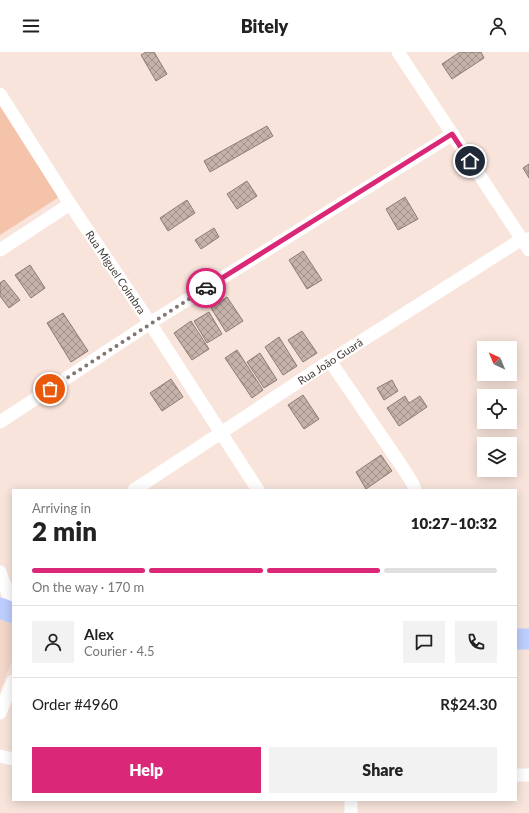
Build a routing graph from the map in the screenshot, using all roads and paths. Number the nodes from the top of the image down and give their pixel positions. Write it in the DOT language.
graph roads {
  1 [pos="398,52"];
  2 [pos="0,94"];
  3 [pos="452,134"];
  4 [pos="70,204"];
  5 [pos="527,243"];
  6 [pos="0,250"];
  7 [pos="150,323"];
  8 [pos="330,361"];
  9 [pos="0,422"];
  10 [pos="221,434"];
  11 [pos="136,489"];
  12 [pos="257,489"];
  13 [pos="415,489"];
  14 [pos="5,572"];
  15 [pos="12,604"];
  16 [pos="0,608"];
  17 [pos="12,613"];
  18 [pos="517,639"];
  19 [pos="529,639"];
  20 [pos="12,684"];
  21 [pos="0,714"];
  22 [pos="0,756"];
  23 [pos="12,759"];
  24 [pos="517,775"];
  25 [pos="529,775"];
  26 [pos="351,801"];
  27 [pos="351,813"];
  1 -- 3 [label="street"];
  2 -- 4 [label="street, Rua Miguel Coimbra"];
  3 -- 5 [label="street"];
  3 -- 7 [label="street"];
  4 -- 6 [label="street"];
  4 -- 7 [label="street, Rua Miguel Coimbra"];
  5 -- 8 [label="street, Rua João Guará"];
  7 -- 9 [label="street"];
  7 -- 10 [label="street, Rua Miguel Coimbra"];
  8 -- 10 [label="street, Rua João Guará"];
  8 -- 13 [label="street"];
  10 -- 11 [label="street, Rua João Guará"];
  10 -- 12 [label="street, Rua Miguel Coimbra"];
  14 -- 15 [label="street"];
  16 -- 17 [label="main road"];
  18 -- 19 [label="main road"];
  20 -- 21 [label="street"];
  22 -- 23 [label="street"];
  24 -- 25 [label="street"];
  26 -- 27 [label="street"];
}
